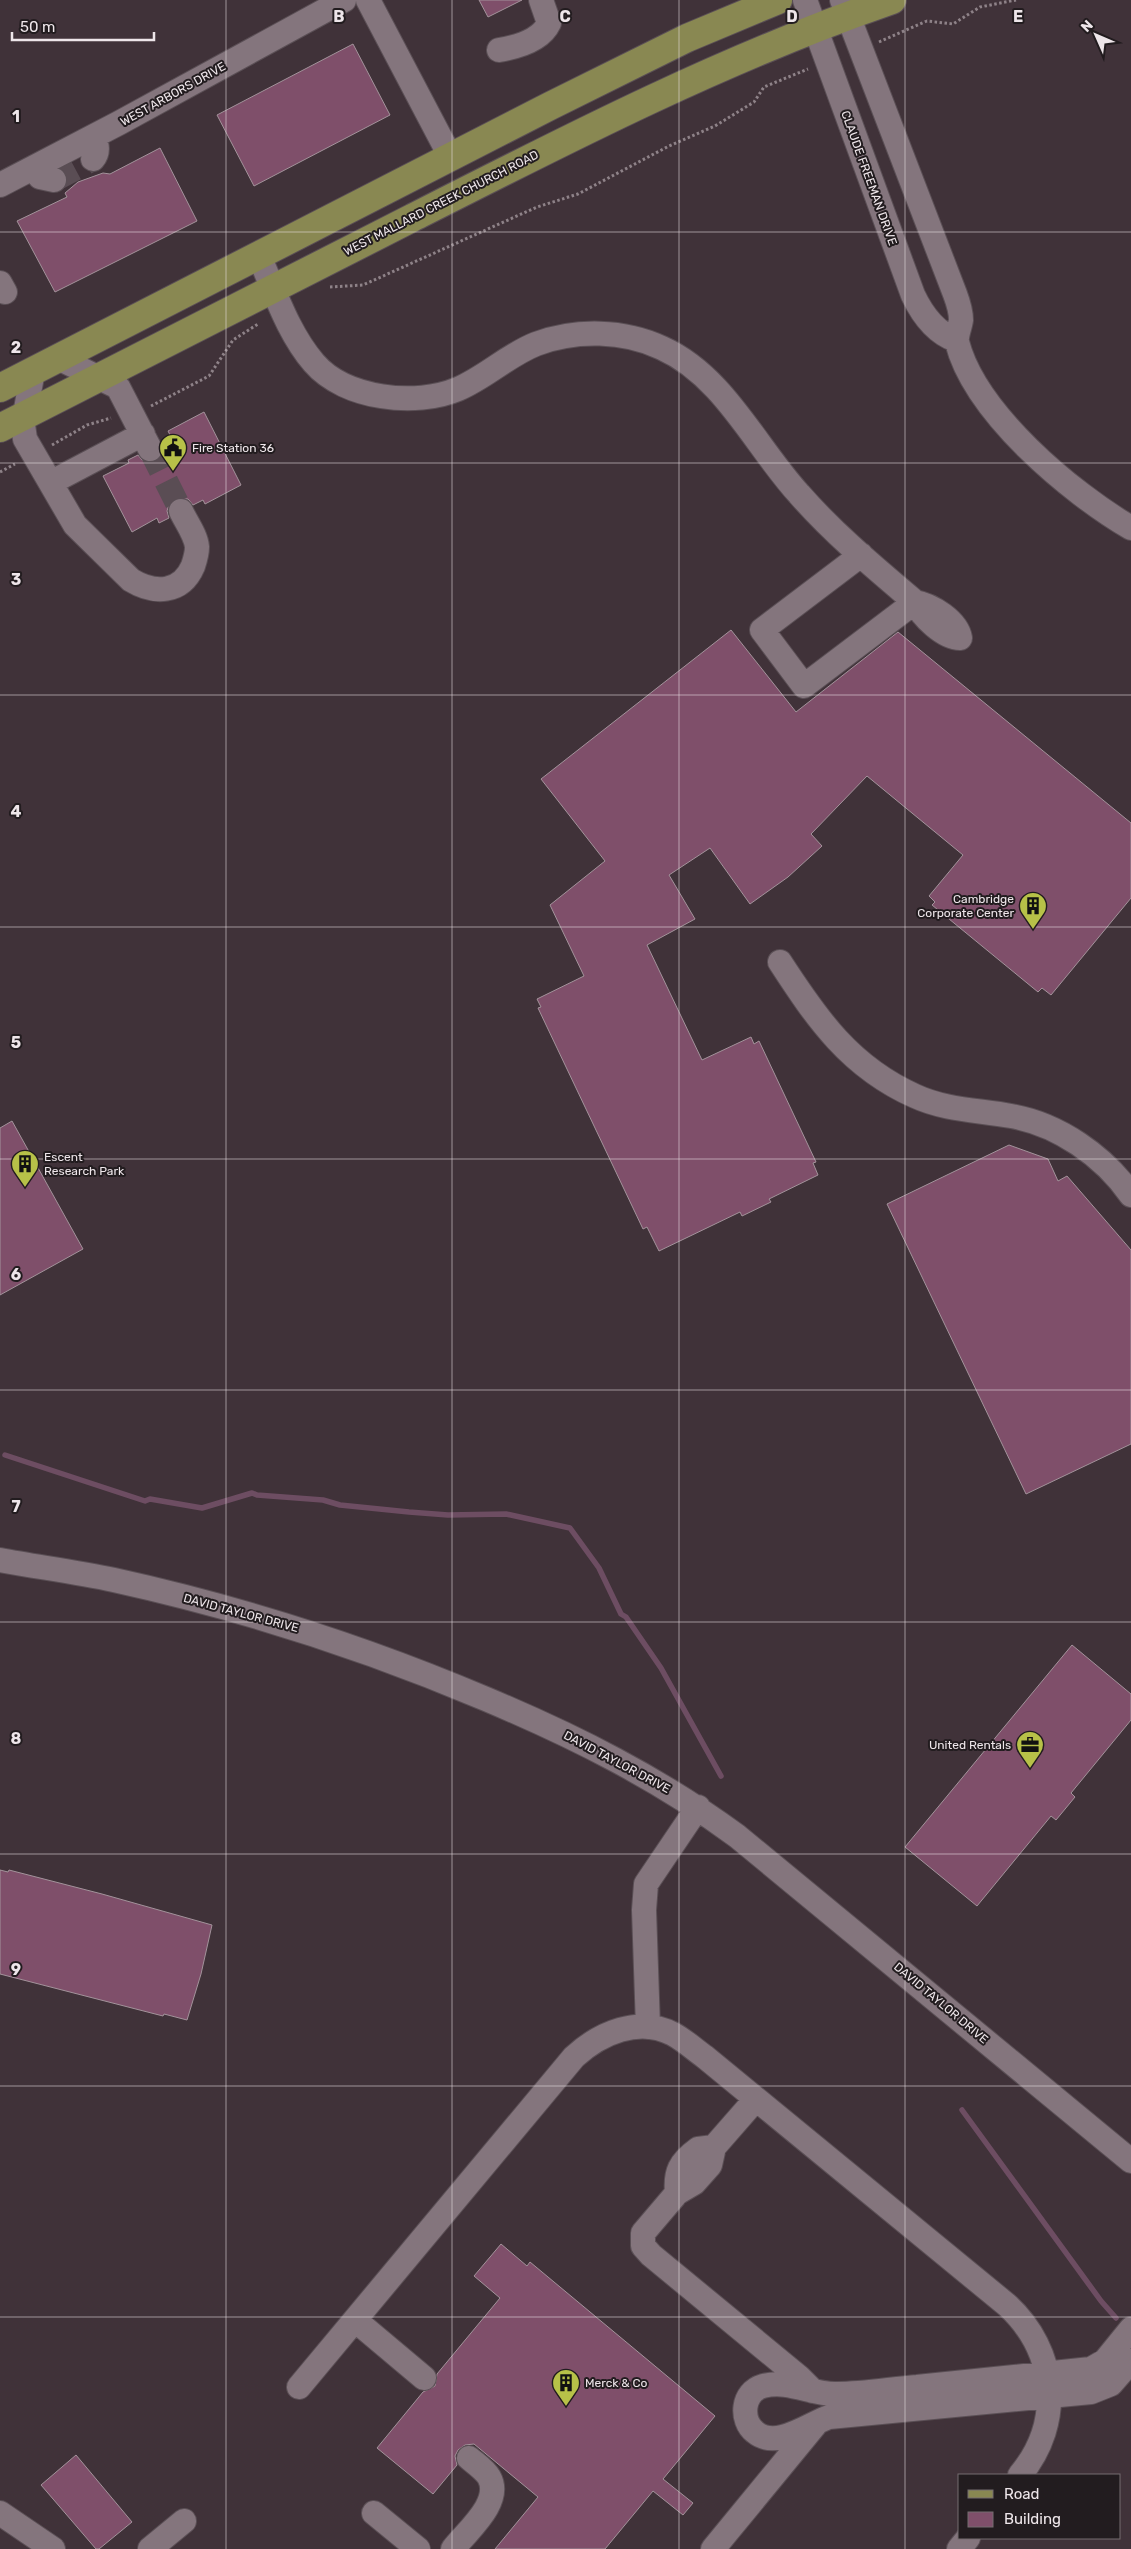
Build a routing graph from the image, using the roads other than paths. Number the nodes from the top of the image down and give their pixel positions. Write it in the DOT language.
graph roads {
  1 [pos="344,0"];
  2 [pos="368,0"];
  3 [pos="541,0"];
  4 [pos="778,0"];
  5 [pos="805,0"];
  6 [pos="892,0"];
  7 [pos="845,8"];
  8 [pos="814,28"];
  9 [pos="499,50"];
  10 [pos="450,156"];
  11 [pos="0,185"];
  12 [pos="259,256"];
  13 [pos="273,289"];
  14 [pos="956,340"];
  15 [pos="58,358"];
  16 [pos="33,371"];
  17 [pos="101,377"];
  18 [pos="0,388"];
  19 [pos="25,416"];
  20 [pos="0,428"];
  21 [pos="52,482"];
  22 [pos="181,511"];
  23 [pos="1131,528"];
  24 [pos="861,555"];
  25 [pos="780,962"];
  26 [pos="1131,1195"];
  27 [pos="0,1560"];
  28 [pos="698,1807"];
  29 [pos="648,2028"];
  30 [pos="756,2099"];
  31 [pos="1131,2161"];
  32 [pos="355,2320"];
  33 [pos="1131,2329"];
  34 [pos="1131,2361"];
  35 [pos="1047,2374"];
  36 [pos="424,2378"];
  37 [pos="299,2387"];
  38 [pos="812,2390"];
  39 [pos="1049,2397"];
  40 [pos="816,2423"];
  41 [pos="469,2458"];
  42 [pos="1021,2474"];
  43 [pos="0,2513"];
  44 [pos="374,2513"];
  45 [pos="184,2521"];
  46 [pos="967,2539"];
  47 [pos="53,2549"];
  48 [pos="150,2549"];
  49 [pos="418,2549"];
  50 [pos="453,2549"];
  51 [pos="713,2549"];
  52 [pos="959,2549"];
  1 -- 11 [label="street, WEST ARBORS DRIVE"];
  2 -- 10 [label="street"];
  3 -- 9 [label="street"];
  4 -- 10 [label="main road"];
  5 -- 8 [label="street, CLAUDE FREEMAN DRIVE"];
  6 -- 7 [label="main road, WEST MALLARD CREEK CHURCH ROAD"];
  7 -- 8 [label="main road, WEST MALLARD CREEK CHURCH ROAD"];
  7 -- 14 [label="street"];
  8 -- 13 [label="main road, WEST MALLARD CREEK CHURCH ROAD"];
  8 -- 14 [label="street, CLAUDE FREEMAN DRIVE"];
  10 -- 12 [label="main road"];
  12 -- 13 [label="street"];
  12 -- 15 [label="main road"];
  13 -- 17 [label="main road, WEST MALLARD CREEK CHURCH ROAD"];
  13 -- 24 [label="street"];
  14 -- 23 [label="street"];
  15 -- 16 [label="main road"];
  15 -- 17 [label="street"];
  16 -- 18 [label="main road"];
  16 -- 19 [label="street"];
  17 -- 19 [label="main road, WEST MALLARD CREEK CHURCH ROAD"];
  17 -- 21 [label="street"];
  19 -- 20 [label="main road, WEST MALLARD CREEK CHURCH ROAD"];
  19 -- 21 [label="street"];
  21 -- 22 [label="street"];
  24 -- 24 [label="street"];
  25 -- 26 [label="street"];
  27 -- 28 [label="street, DAVID TAYLOR DRIVE"];
  28 -- 29 [label="street"];
  28 -- 31 [label="street, DAVID TAYLOR DRIVE"];
  29 -- 30 [label="street"];
  29 -- 32 [label="street"];
  30 -- 35 [label="street"];
  30 -- 38 [label="street"];
  32 -- 36 [label="street"];
  32 -- 37 [label="street"];
  33 -- 35 [label="street"];
  34 -- 39 [label="street"];
  35 -- 38 [label="street"];
  35 -- 39 [label="street"];
  38 -- 40 [label="street"];
  38 -- 40 [label="street"];
  39 -- 40 [label="street"];
  39 -- 42 [label="street"];
  40 -- 51 [label="street"];
  41 -- 50 [label="street"];
  43 -- 47 [label="street"];
  44 -- 49 [label="street"];
  45 -- 48 [label="street"];
  46 -- 52 [label="street"];
}
